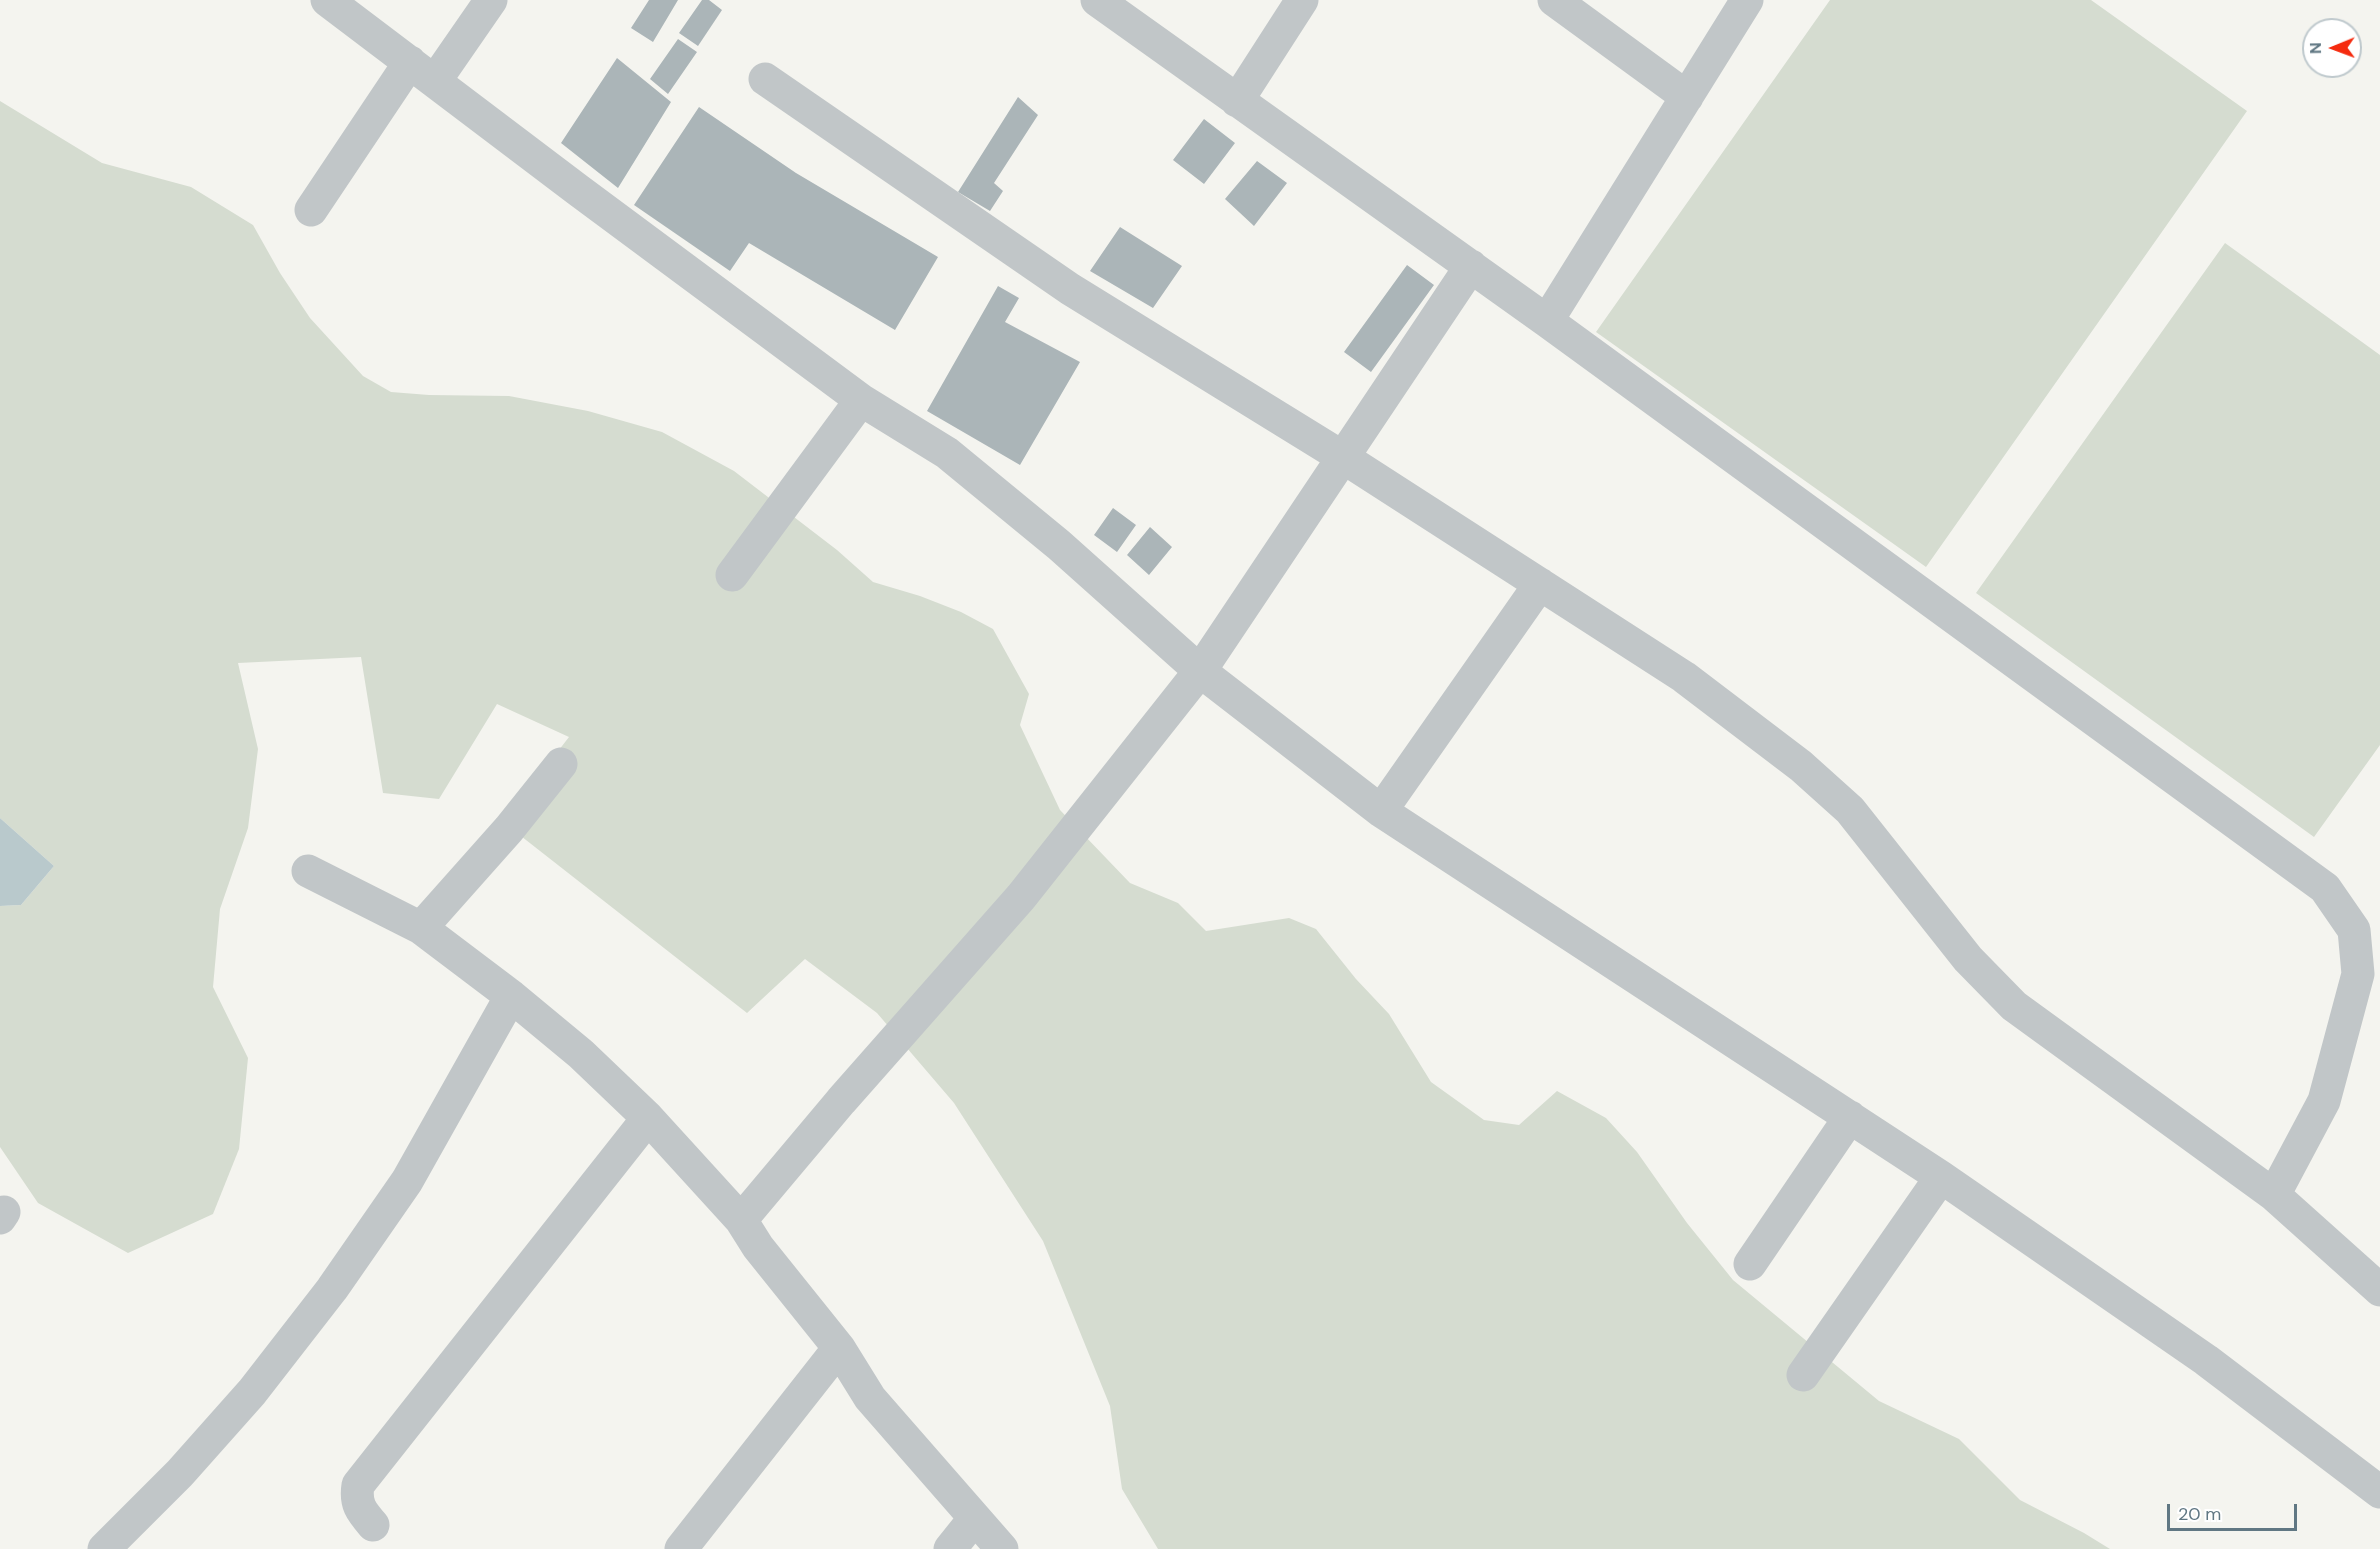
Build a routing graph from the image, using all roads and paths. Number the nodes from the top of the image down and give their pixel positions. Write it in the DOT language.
graph roads {
  1 [pos="327,0"];
  2 [pos="491,0"];
  3 [pos="1097,0"];
  4 [pos="1302,0"];
  5 [pos="1554,0"];
  6 [pos="1747,0"];
  7 [pos="422,72"];
  8 [pos="765,79"];
  9 [pos="1687,97"];
  10 [pos="1237,101"];
  11 [pos="310,210"];
  12 [pos="1471,266"];
  13 [pos="1547,321"];
  14 [pos="861,400"];
  15 [pos="1344,458"];
  16 [pos="732,575"];
  17 [pos="1540,584"];
  18 [pos="1200,672"];
  19 [pos="561,764"];
  20 [pos="1382,811"];
  21 [pos="308,872"];
  22 [pos="421,928"];
  23 [pos="511,996"];
  24 [pos="1851,1117"];
  25 [pos="648,1118"];
  26 [pos="1941,1177"];
  27 [pos="2274,1195"];
  28 [pos="741,1220"];
  29 [pos="1750,1264"];
  30 [pos="2380,1290"];
  31 [pos="839,1348"];
  32 [pos="1803,1375"];
  33 [pos="2380,1492"];
  34 [pos="974,1519"];
  35 [pos="373,1525"];
  36 [pos="104,1549"];
  37 [pos="681,1549"];
  38 [pos="950,1549"];
  39 [pos="1002,1549"];
  1 -- 7 [label="street"];
  2 -- 7 [label="street"];
  3 -- 10 [label="street"];
  4 -- 10 [label="street"];
  5 -- 9 [label="street"];
  6 -- 9 [label="street"];
  7 -- 11 [label="street"];
  7 -- 14 [label="street"];
  8 -- 15 [label="street"];
  9 -- 13 [label="street"];
  10 -- 12 [label="street"];
  12 -- 13 [label="street"];
  12 -- 15 [label="street"];
  13 -- 27 [label="street"];
  14 -- 16 [label="street"];
  14 -- 18 [label="street"];
  15 -- 17 [label="street"];
  15 -- 18 [label="street"];
  17 -- 20 [label="street"];
  17 -- 27 [label="street"];
  18 -- 20 [label="street"];
  18 -- 28 [label="street"];
  19 -- 22 [label="street"];
  20 -- 24 [label="street"];
  21 -- 22 [label="street"];
  22 -- 23 [label="street"];
  23 -- 25 [label="street"];
  23 -- 36 [label="street"];
  24 -- 26 [label="street"];
  24 -- 29 [label="street"];
  25 -- 28 [label="street"];
  25 -- 35 [label="street"];
  26 -- 32 [label="street"];
  26 -- 33 [label="street"];
  27 -- 30 [label="street"];
  28 -- 31 [label="street"];
  31 -- 34 [label="street"];
  31 -- 37 [label="street"];
  34 -- 38 [label="street"];
  34 -- 39 [label="street"];
}
